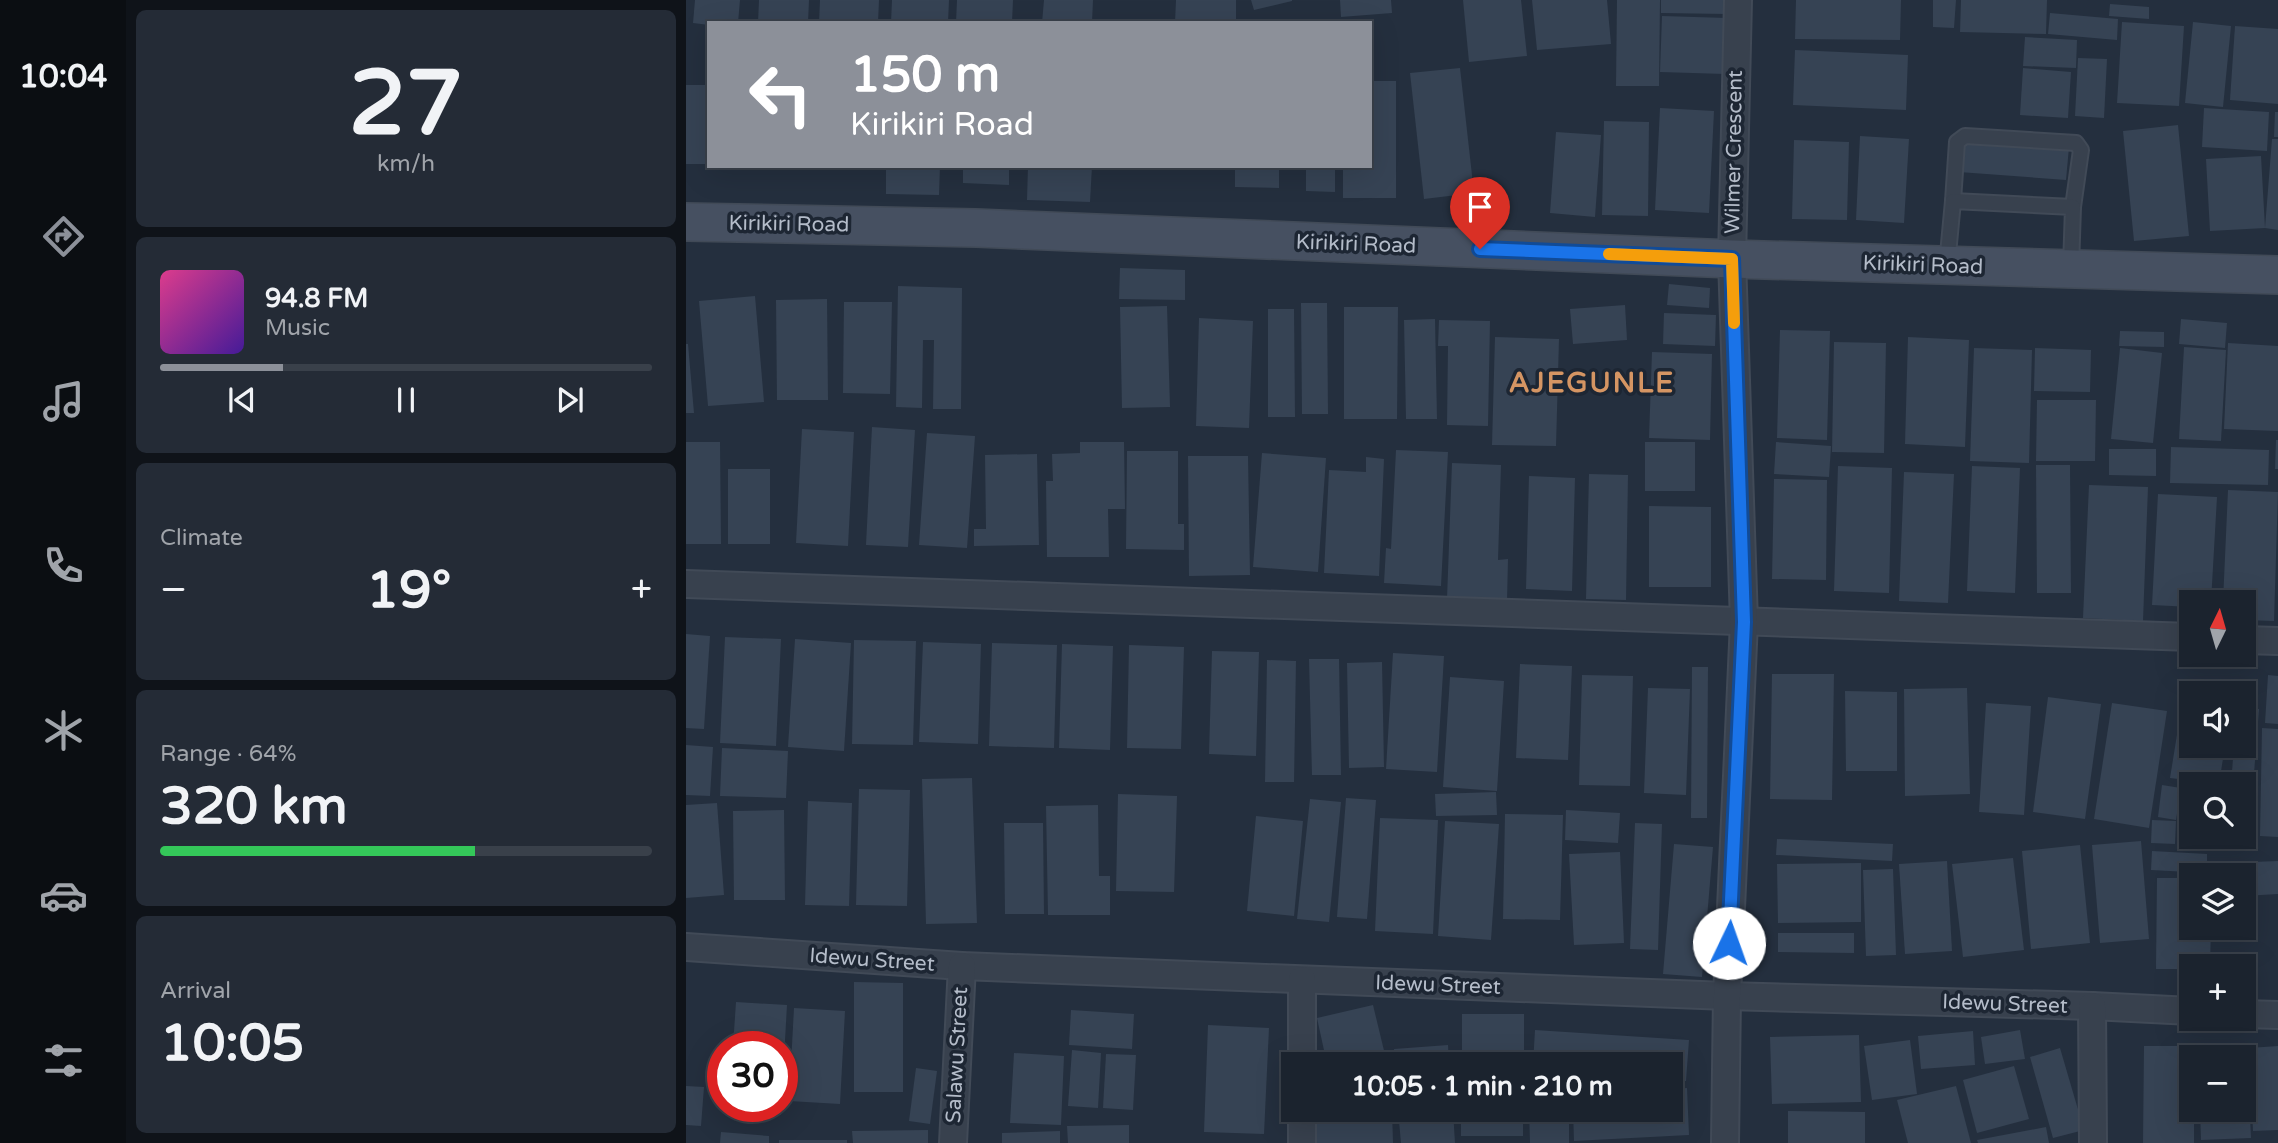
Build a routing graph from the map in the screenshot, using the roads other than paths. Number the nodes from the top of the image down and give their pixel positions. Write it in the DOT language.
graph roads {
  1 [pos="1738,0"];
  2 [pos="1953,201"];
  3 [pos="2073,207"];
  4 [pos="686,222"];
  5 [pos="1732,259"];
  6 [pos="1947,265"];
  7 [pos="2070,269"];
  8 [pos="2278,275"];
  9 [pos="686,584"];
  10 [pos="1744,622"];
  11 [pos="2179,637"];
  12 [pos="2256,640"];
  13 [pos="2278,641"];
  14 [pos="686,947"];
  15 [pos="962,966"];
  16 [pos="1302,980"];
  17 [pos="1727,996"];
  18 [pos="2092,1006"];
  19 [pos="2179,1010"];
  20 [pos="2256,1014"];
  21 [pos="2278,1015"];
  22 [pos="1302,1052"];
  23 [pos="1302,1122"];
  24 [pos="953,1143"];
  25 [pos="1302,1143"];
  26 [pos="1725,1143"];
  27 [pos="2093,1143"];
  1 -- 5 [label="street, Wilmer Crescent"];
  2 -- 3 [label="lane"];
  2 -- 3 [label="lane"];
  2 -- 6 [label="lane"];
  3 -- 7 [label="lane"];
  4 -- 5 [label="main road, Kirikiri Road"];
  5 -- 6 [label="main road, Kirikiri Road"];
  5 -- 10 [label="street, Wilmer Crescent"];
  6 -- 7 [label="main road, Kirikiri Road"];
  7 -- 8 [label="main road, Kirikiri Road"];
  9 -- 10 [label="street"];
  10 -- 11 [label="street"];
  10 -- 17 [label="street, Wilmer Crescent"];
  12 -- 13 [label="street"];
  14 -- 15 [label="street, Idewu Street"];
  15 -- 16 [label="street, Idewu Street"];
  15 -- 24 [label="street, Salawu Street"];
  16 -- 17 [label="street, Idewu Street"];
  16 -- 22 [label="street"];
  17 -- 18 [label="street, Idewu Street"];
  17 -- 26 [label="street, Wilmer Crescent"];
  18 -- 19 [label="street, Idewu Street"];
  18 -- 27 [label="street"];
  20 -- 21 [label="street"];
  23 -- 25 [label="street"];
}
